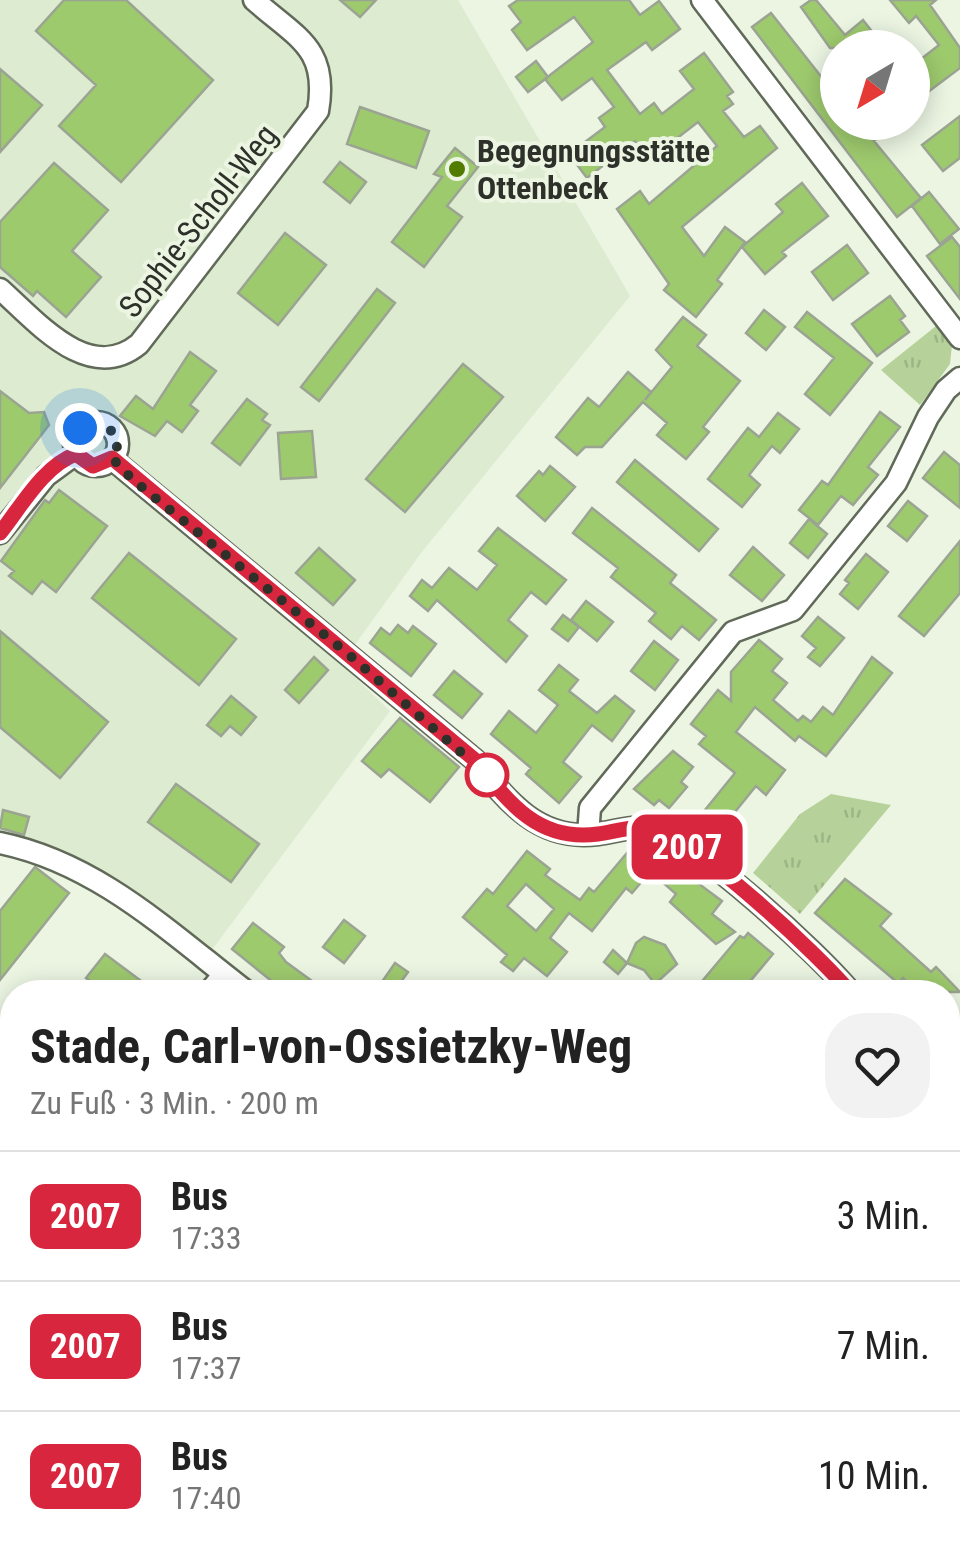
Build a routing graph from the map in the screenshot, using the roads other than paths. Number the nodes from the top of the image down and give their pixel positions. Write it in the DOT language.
graph roads {
  1 [pos="254,0"];
  2 [pos="702,0"];
  3 [pos="0,289"];
  4 [pos="960,338"];
  5 [pos="960,378"];
  6 [pos="76,454"];
  7 [pos="112,458"];
  8 [pos="0,533"];
  9 [pos="588,835"];
  10 [pos="0,843"];
  11 [pos="224,974"];
  12 [pos="219,980"];
  13 [pos="232,980"];
  14 [pos="839,980"];
  1 -- 3 [label="street, Sophie-Scholl-Weg"];
  2 -- 4 [label="street"];
  5 -- 9 [label="street"];
  6 -- 7 [label="street"];
  6 -- 7 [label="street"];
  6 -- 8 [label="street"];
  7 -- 9 [label="street"];
  9 -- 14 [label="street"];
  10 -- 11 [label="street"];
  11 -- 12 [label="street"];
  11 -- 13 [label="street"];
}
